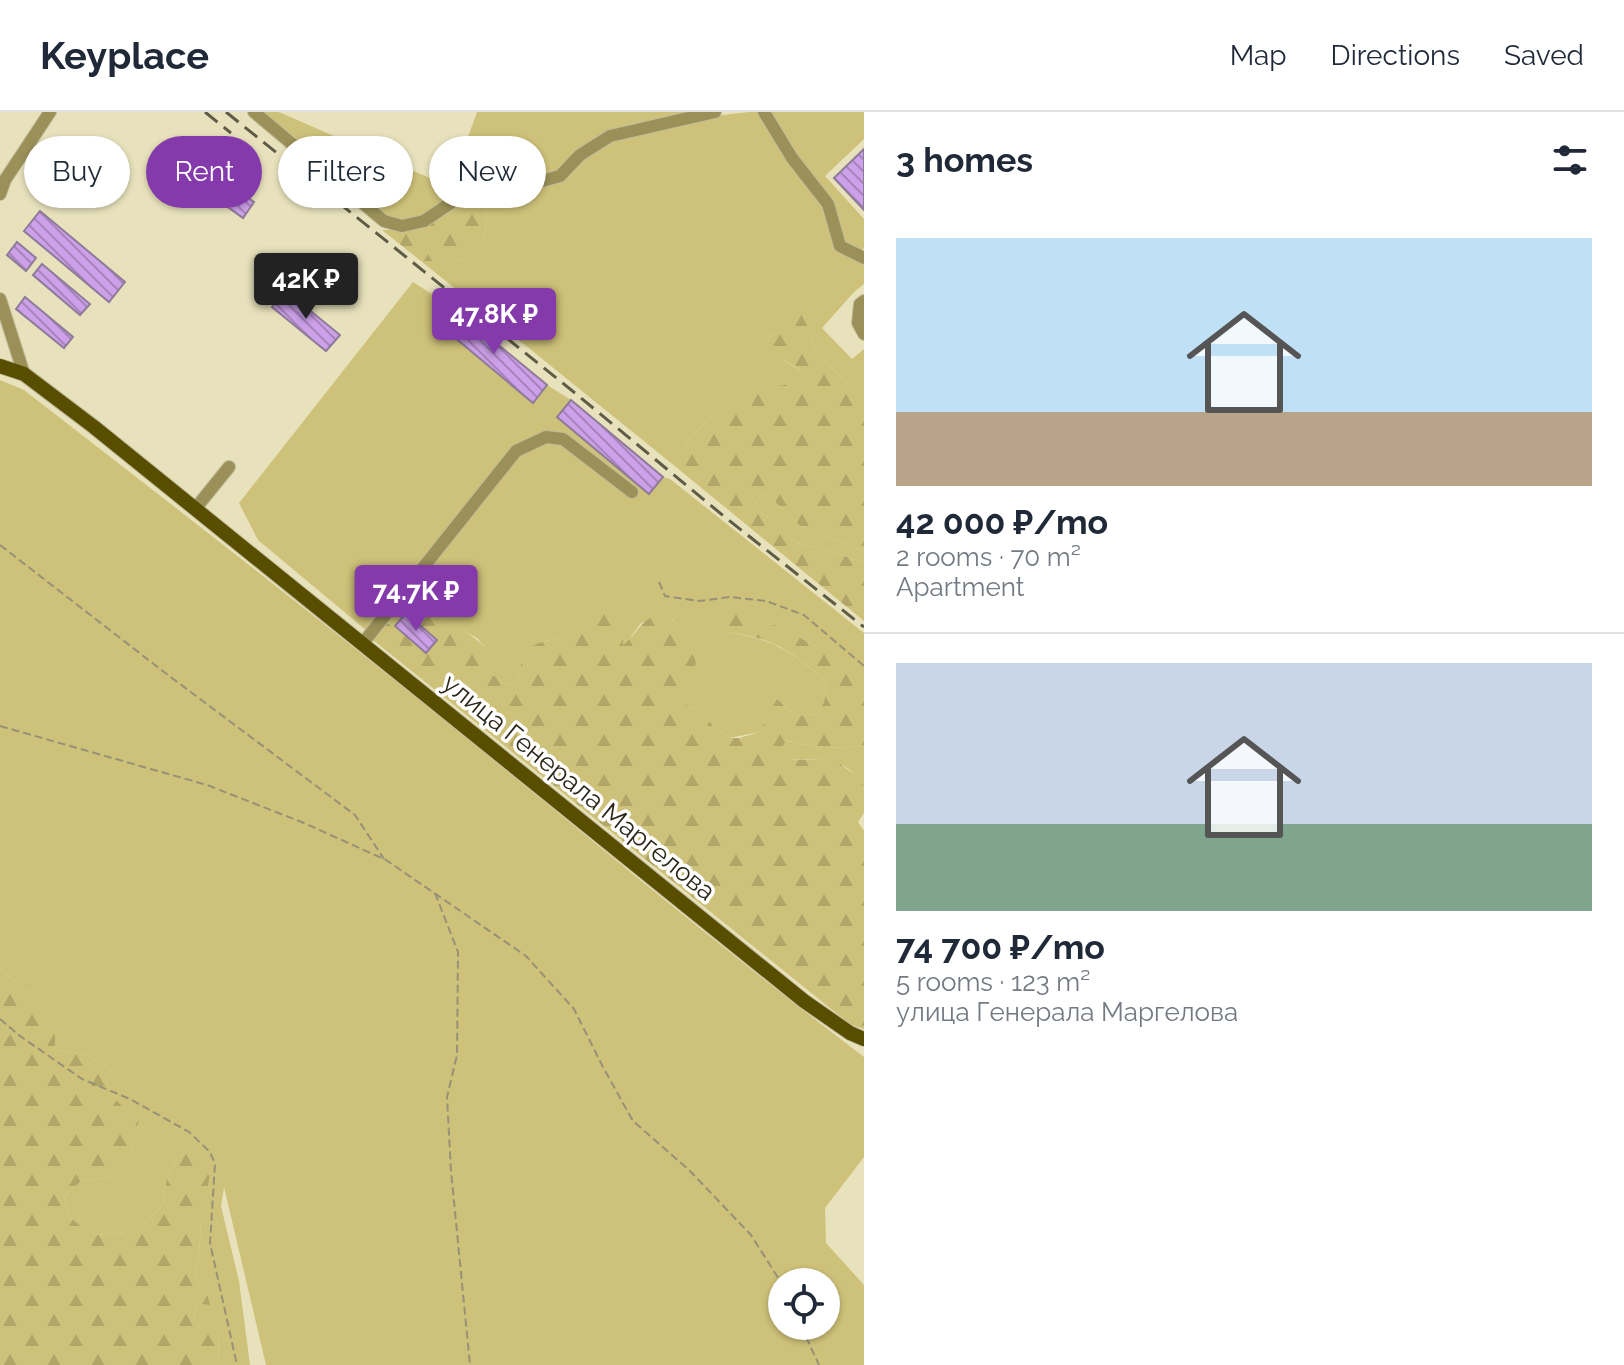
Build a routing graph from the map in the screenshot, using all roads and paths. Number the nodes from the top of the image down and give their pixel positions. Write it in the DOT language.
graph roads {
  1 [pos="50,112"];
  2 [pos="254,112"];
  3 [pos="715,112"];
  4 [pos="764,112"];
  5 [pos="0,194"];
  6 [pos="864,258"];
  7 [pos="864,301"];
  8 [pos="1,302"];
  9 [pos="864,334"];
  10 [pos="0,366"];
  11 [pos="24,374"];
  12 [pos="229,467"];
  13 [pos="632,492"];
  14 [pos="195,509"];
  15 [pos="0,545"];
  16 [pos="659,582"];
  17 [pos="363,643"];
  18 [pos="864,666"];
  19 [pos="0,726"];
  20 [pos="386,860"];
  21 [pos="434,892"];
  22 [pos="0,1019"];
  23 [pos="864,1039"];
  24 [pos="772,1268"];
  25 [pos="807,1340"];
  26 [pos="237,1365"];
  27 [pos="470,1365"];
  28 [pos="819,1365"];
  1 -- 5 [label="street"];
  2 -- 3 [label="street"];
  4 -- 6 [label="street"];
  7 -- 9 [label="street"];
  8 -- 11 [label="street"];
  10 -- 11 [label="main road, улица Генерала Маргелова"];
  11 -- 14 [label="main road, улица Генерала Маргелова"];
  12 -- 14 [label="street"];
  13 -- 17 [label="street"];
  14 -- 17 [label="main road, улица Генерала Маргелова"];
  15 -- 20 [label="path"];
  16 -- 18 [label="path"];
  17 -- 23 [label="main road, улица Генерала Маргелова"];
  19 -- 20 [label="path"];
  20 -- 21 [label="path"];
  21 -- 24 [label="path"];
  21 -- 27 [label="path"];
  22 -- 26 [label="path"];
  25 -- 28 [label="path"];
}
